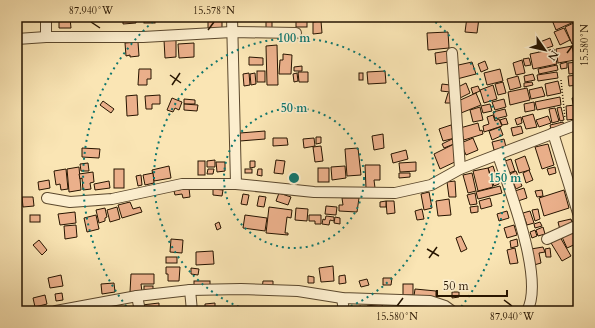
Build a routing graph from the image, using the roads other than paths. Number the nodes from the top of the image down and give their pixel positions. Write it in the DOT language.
graph roads {
  1 [pos="46,17"];
  2 [pos="232,17"];
  3 [pos="232,32"];
  4 [pos="296,33"];
  5 [pos="46,37"];
  6 [pos="17,39"];
  7 [pos="452,53"];
  8 [pos="578,124"];
  9 [pos="553,134"];
  10 [pos="498,155"];
  11 [pos="460,169"];
  12 [pos="236,184"];
  13 [pos="47,198"];
  14 [pos="578,213"];
  15 [pos="578,225"];
  16 [pos="547,239"];
  17 [pos="190,290"];
  18 [pos="137,296"];
  19 [pos="342,298"];
  20 [pos="392,306"];
  21 [pos="78,309"];
  22 [pos="447,309"];
  23 [pos="56,311"];
  24 [pos="140,311"];
  25 [pos="192,311"];
  26 [pos="344,311"];
  27 [pos="527,311"];
  1 -- 5 [label="street"];
  2 -- 3 [label="street"];
  3 -- 4 [label="street"];
  3 -- 5 [label="street"];
  3 -- 12 [label="street"];
  5 -- 6 [label="street"];
  7 -- 11 [label="street"];
  8 -- 9 [label="street"];
  9 -- 10 [label="street"];
  9 -- 14 [label="street"];
  10 -- 11 [label="street"];
  10 -- 27 [label="street"];
  11 -- 12 [label="street"];
  12 -- 13 [label="street"];
  15 -- 16 [label="street"];
  17 -- 18 [label="street"];
  17 -- 19 [label="street"];
  17 -- 25 [label="street"];
  18 -- 21 [label="street"];
  18 -- 24 [label="street"];
  19 -- 20 [label="street"];
  19 -- 26 [label="street"];
  20 -- 22 [label="street"];
  21 -- 23 [label="street"];
}
